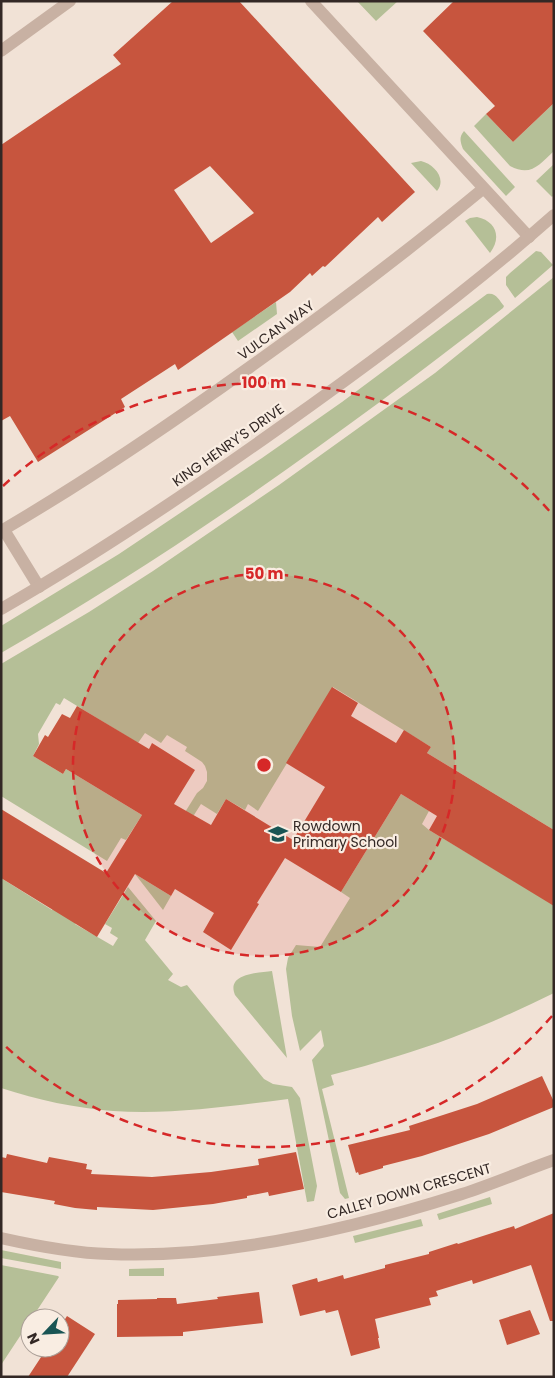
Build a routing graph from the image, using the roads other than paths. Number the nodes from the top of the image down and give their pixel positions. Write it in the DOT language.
graph roads {
  1 [pos="70,1"];
  2 [pos="311,1"];
  3 [pos="1,51"];
  4 [pos="484,188"];
  5 [pos="554,215"];
  6 [pos="529,237"];
  7 [pos="3,531"];
  8 [pos="39,587"];
  9 [pos="1,609"];
  10 [pos="554,1160"];
  11 [pos="1,1238"];
  1 -- 3 [label="street"];
  2 -- 4 [label="street"];
  4 -- 6 [label="street"];
  4 -- 7 [label="street, VULCAN WAY"];
  5 -- 6 [label="street, KING HENRY'S DRIVE"];
  6 -- 8 [label="street, KING HENRY'S DRIVE"];
  7 -- 8 [label="street"];
  8 -- 9 [label="street, KING HENRY'S DRIVE"];
  10 -- 11 [label="street, CALLEY DOWN CRESCENT"];
}
